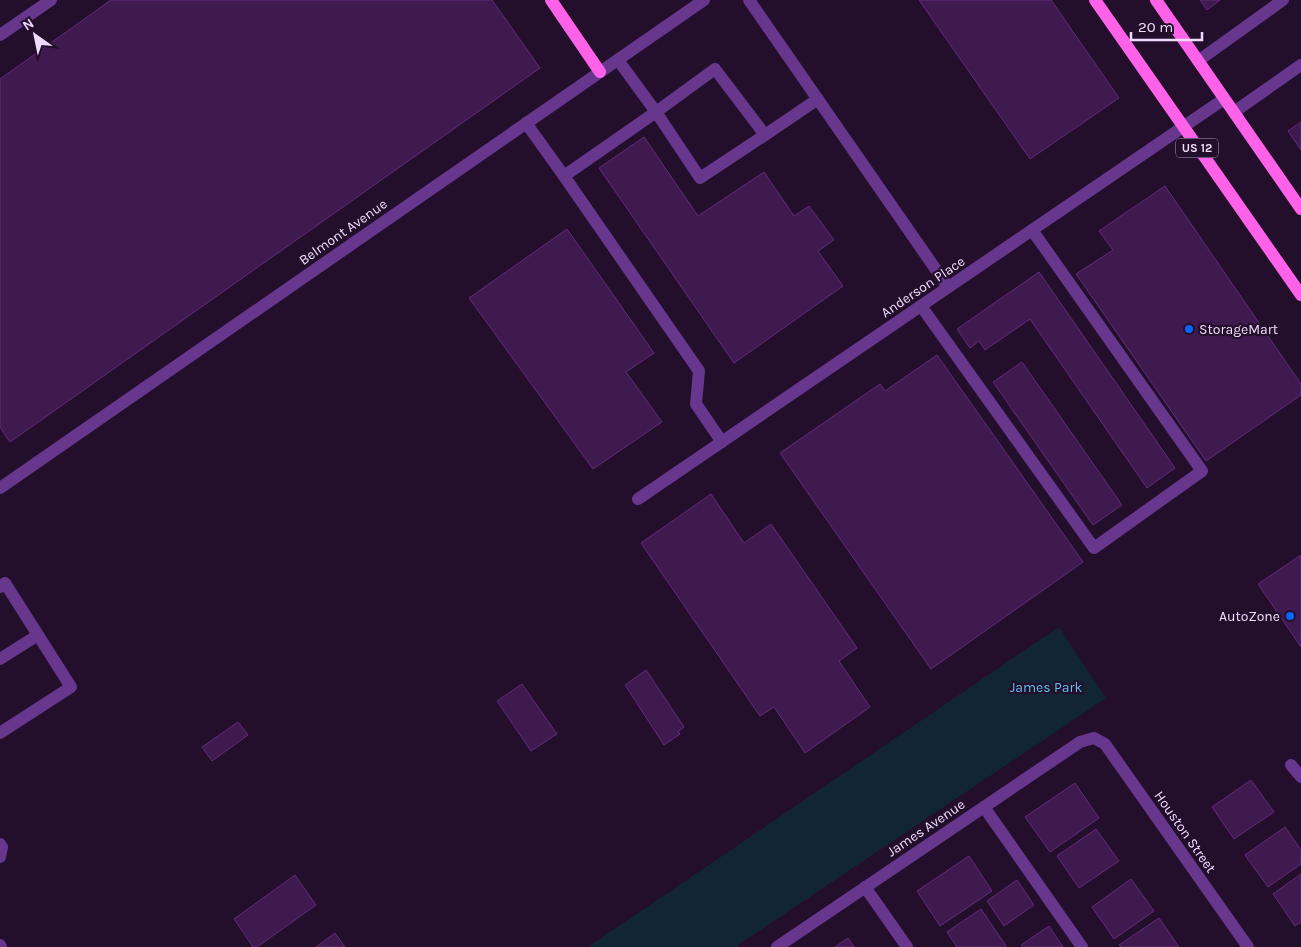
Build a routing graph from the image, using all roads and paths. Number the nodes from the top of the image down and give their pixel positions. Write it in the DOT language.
graph roads {
  1 [pos="52,0"];
  2 [pos="551,0"];
  3 [pos="704,0"];
  4 [pos="750,0"];
  5 [pos="1095,0"];
  6 [pos="1156,0"];
  7 [pos="1283,0"];
  8 [pos="0,35"];
  9 [pos="618,60"];
  10 [pos="1198,60"];
  11 [pos="1301,65"];
  12 [pos="600,72"];
  13 [pos="818,99"];
  14 [pos="1224,99"];
  15 [pos="656,112"];
  16 [pos="1234,112"];
  17 [pos="526,124"];
  18 [pos="1183,127"];
  19 [pos="765,135"];
  20 [pos="564,176"];
  21 [pos="1301,209"];
  22 [pos="1032,230"];
  23 [pos="948,287"];
  24 [pos="1301,295"];
  25 [pos="921,306"];
  26 [pos="722,442"];
  27 [pos="0,488"];
  28 [pos="638,499"];
  29 [pos="0,587"];
  30 [pos="38,635"];
  31 [pos="0,659"];
  32 [pos="0,733"];
  33 [pos="1094,738"];
  34 [pos="1291,764"];
  35 [pos="1301,777"];
  36 [pos="984,807"];
  37 [pos="0,844"];
  38 [pos="0,857"];
  39 [pos="865,887"];
  40 [pos="777,947"];
  41 [pos="907,947"];
  42 [pos="1082,947"];
  43 [pos="1248,947"];
  1 -- 8 [label="street"];
  2 -- 12 [label="main road"];
  3 -- 9 [label="street, Belmont Avenue"];
  4 -- 13 [label="street"];
  5 -- 18 [label="main road, US 12"];
  6 -- 10 [label="main road"];
  7 -- 10 [label="street"];
  9 -- 12 [label="street, Belmont Avenue"];
  9 -- 15 [label="street"];
  10 -- 14 [label="main road"];
  11 -- 16 [label="street"];
  12 -- 17 [label="street, Belmont Avenue"];
  13 -- 19 [label="street"];
  13 -- 23 [label="street"];
  14 -- 16 [label="main road"];
  14 -- 18 [label="street, Anderson Place"];
  15 -- 19 [label="street"];
  15 -- 19 [label="street"];
  15 -- 20 [label="street"];
  16 -- 21 [label="main road"];
  17 -- 20 [label="street"];
  17 -- 27 [label="street, Belmont Avenue"];
  18 -- 22 [label="street, Anderson Place"];
  18 -- 24 [label="main road, US 12"];
  20 -- 26 [label="street"];
  22 -- 23 [label="street, Anderson Place"];
  22 -- 25 [label="street"];
  23 -- 25 [label="street, Anderson Place"];
  25 -- 26 [label="street, Anderson Place"];
  26 -- 28 [label="street, Anderson Place"];
  29 -- 30 [label="street"];
  30 -- 31 [label="street"];
  30 -- 32 [label="street"];
  33 -- 36 [label="street, James Avenue"];
  33 -- 43 [label="street, Houston Street"];
  34 -- 35 [label="street"];
  36 -- 39 [label="street, James Avenue"];
  36 -- 42 [label="street"];
  37 -- 38 [label="street"];
  39 -- 40 [label="street, James Avenue"];
  39 -- 41 [label="street"];
}
